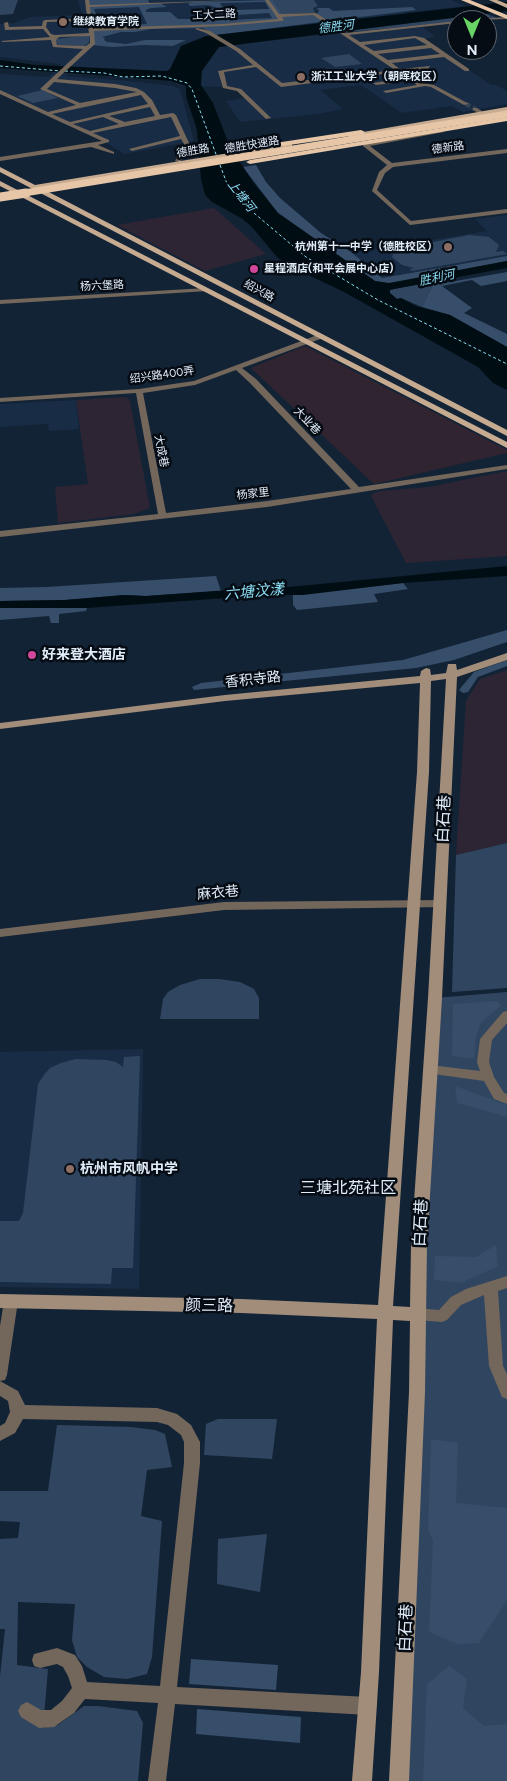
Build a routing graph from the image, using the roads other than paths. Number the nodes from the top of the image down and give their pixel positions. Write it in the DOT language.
graph roads {
  1 [pos="86,0"];
  2 [pos="235,0"];
  3 [pos="267,0"];
  4 [pos="466,0"];
  5 [pos="486,0"];
  6 [pos="203,1"];
  7 [pos="476,1"];
  8 [pos="494,1"];
  9 [pos="149,2"];
  10 [pos="88,6"];
  11 [pos="507,13"];
  12 [pos="278,16"];
  13 [pos="90,18"];
  14 [pos="447,23"];
  15 [pos="44,27"];
  16 [pos="189,27"];
  17 [pos="92,31"];
  18 [pos="345,34"];
  19 [pos="1,37"];
  20 [pos="53,37"];
  21 [pos="359,44"];
  22 [pos="432,46"];
  23 [pos="87,48"];
  24 [pos="373,53"];
  25 [pos="445,55"];
  26 [pos="387,62"];
  27 [pos="256,66"];
  28 [pos="428,66"];
  29 [pos="399,70"];
  30 [pos="467,70"];
  31 [pos="412,79"];
  32 [pos="52,80"];
  33 [pos="376,84"];
  34 [pos="427,85"];
  35 [pos="386,91"];
  36 [pos="0,92"];
  37 [pos="142,93"];
  38 [pos="151,104"];
  39 [pos="466,104"];
  40 [pos="79,105"];
  41 [pos="475,109"];
  42 [pos="50,112"];
  43 [pos="482,113"];
  44 [pos="507,114"];
  45 [pos="103,115"];
  46 [pos="158,116"];
  47 [pos="268,118"];
  48 [pos="73,122"];
  49 [pos="124,124"];
  50 [pos="93,130"];
  51 [pos="182,137"];
  52 [pos="290,142"];
  53 [pos="92,145"];
  54 [pos="132,149"];
  55 [pos="507,151"];
  56 [pos="112,153"];
  57 [pos="264,153"];
  58 [pos="293,154"];
  59 [pos="243,156"];
  60 [pos="0,159"];
  61 [pos="178,161"];
  62 [pos="196,164"];
  63 [pos="391,165"];
  64 [pos="0,169"];
  65 [pos="88,178"];
  66 [pos="0,183"];
  67 [pos="96,184"];
  68 [pos="36,187"];
  69 [pos="14,190"];
  70 [pos="45,192"];
  71 [pos="25,195"];
  72 [pos="0,196"];
  73 [pos="507,211"];
  74 [pos="206,290"];
  75 [pos="0,302"];
  76 [pos="320,336"];
  77 [pos="306,342"];
  78 [pos="238,368"];
  79 [pos="139,391"];
  80 [pos="0,400"];
  81 [pos="507,433"];
  82 [pos="507,445"];
  83 [pos="507,467"];
  84 [pos="358,491"];
  85 [pos="162,515"];
  86 [pos="0,534"];
  87 [pos="507,648"];
  88 [pos="507,656"];
  89 [pos="452,670"];
  90 [pos="426,675"];
  91 [pos="0,718"];
  92 [pos="0,726"];
  93 [pos="414,904"];
  94 [pos="440,904"];
  95 [pos="0,933"];
  96 [pos="507,1015"];
  97 [pos="430,1070"];
  98 [pos="488,1077"];
  99 [pos="507,1100"];
  100 [pos="507,1282"];
  101 [pos="491,1286"];
  102 [pos="6,1301"];
  103 [pos="386,1313"];
  104 [pos="417,1314"];
  105 [pos="0,1375"];
  106 [pos="0,1388"];
  107 [pos="507,1392"];
  108 [pos="18,1412"];
  109 [pos="0,1434"];
  110 [pos="40,1660"];
  111 [pos="81,1690"];
  112 [pos="168,1695"];
  113 [pos="368,1706"];
  114 [pos="27,1712"];
  115 [pos="157,1781"];
  116 [pos="362,1781"];
  117 [pos="400,1781"];
  1 -- 10 [label="street"];
  2 -- 6 [label="street"];
  3 -- 12 [label="street"];
  4 -- 7 [label="main road"];
  4 -- 11 [label="highway"];
  5 -- 11 [label="highway"];
  6 -- 9 [label="street"];
  7 -- 11 [label="highway"];
  8 -- 11 [label="main road"];
  9 -- 10 [label="street"];
  10 -- 13 [label="street"];
  12 -- 16 [label="street, 工大二路"];
  12 -- 18 [label="street, 工大二路"];
  13 -- 15 [label="street"];
  13 -- 17 [label="street"];
  14 -- 18 [label="street"];
  15 -- 19 [label="street"];
  15 -- 20 [label="street"];
  16 -- 17 [label="street, 工大二路"];
  16 -- 27 [label="street"];
  17 -- 20 [label="street, 工大二路"];
  17 -- 23 [label="street"];
  18 -- 21 [label="street, 工大二路"];
  19 -- 20 [label="street, 工大二路"];
  20 -- 23 [label="street"];
  21 -- 22 [label="street"];
  21 -- 24 [label="street, 工大二路"];
  22 -- 24 [label="street"];
  22 -- 25 [label="street"];
  23 -- 32 [label="street"];
  24 -- 26 [label="street, 工大二路"];
  25 -- 26 [label="street"];
  25 -- 30 [label="street"];
  26 -- 29 [label="street, 工大二路"];
  27 -- 29 [label="street"];
  27 -- 47 [label="street"];
  28 -- 29 [label="street"];
  29 -- 31 [label="street, 工大二路"];
  31 -- 33 [label="street"];
  31 -- 34 [label="street, 工大二路"];
  32 -- 37 [label="street"];
  32 -- 40 [label="street"];
  34 -- 35 [label="street"];
  34 -- 39 [label="street, 工大二路"];
  36 -- 53 [label="street"];
  37 -- 38 [label="street"];
  37 -- 40 [label="street"];
  38 -- 45 [label="street"];
  38 -- 46 [label="street"];
  40 -- 42 [label="street"];
  40 -- 45 [label="street"];
  41 -- 43 [label="street"];
  43 -- 44 [label="main road, 德胜路"];
  43 -- 57 [label="main road, 德胜路"];
  44 -- 52 [label="highway"];
  44 -- 57 [label="main road, 德胜路"];
  44 -- 58 [label="highway"];
  44 -- 63 [label="street"];
  44 -- 72 [label="highway, 德胜快速路, bridge"];
  45 -- 48 [label="street"];
  45 -- 49 [label="street"];
  46 -- 49 [label="street"];
  46 -- 51 [label="street"];
  49 -- 50 [label="street"];
  51 -- 54 [label="street"];
  51 -- 61 [label="street"];
  52 -- 57 [label="highway"];
  52 -- 59 [label="highway"];
  53 -- 56 [label="street"];
  53 -- 60 [label="street"];
  55 -- 63 [label="street, 德新路"];
  57 -- 58 [label="highway"];
  57 -- 59 [label="main road, 德胜路"];
  58 -- 59 [label="highway"];
  59 -- 61 [label="highway"];
  59 -- 62 [label="main road, 德胜路, bridge"];
  59 -- 72 [label="highway, bridge"];
  61 -- 72 [label="highway"];
  62 -- 65 [label="main road, 德胜路"];
  62 -- 67 [label="main road, 德胜路"];
  63 -- 73 [label="street"];
  64 -- 68 [label="main road, 绍兴路"];
  65 -- 67 [label="main road"];
  65 -- 68 [label="main road, 德胜路"];
  66 -- 69 [label="main road, 绍兴路"];
  67 -- 70 [label="main road, 德胜路"];
  68 -- 69 [label="main road, 德胜路"];
  68 -- 70 [label="main road, 绍兴路"];
  69 -- 71 [label="main road, 绍兴路"];
  69 -- 72 [label="main road, 德胜路"];
  70 -- 71 [label="main road, 德胜路"];
  70 -- 76 [label="main road, 绍兴路"];
  71 -- 72 [label="main road, 德胜路"];
  71 -- 74 [label="main road, 绍兴路"];
  74 -- 75 [label="street, 杨六堡路"];
  74 -- 77 [label="main road, 绍兴路"];
  76 -- 77 [label="street, 绍兴路400弄"];
  76 -- 81 [label="main road, 绍兴路"];
  77 -- 78 [label="street, 绍兴路400弄"];
  77 -- 82 [label="main road, 绍兴路"];
  78 -- 79 [label="street, 绍兴路400弄"];
  78 -- 84 [label="street, 大业巷"];
  79 -- 80 [label="street, 绍兴路400弄"];
  79 -- 85 [label="street, 大成巷"];
  83 -- 84 [label="street, 杨家里"];
  84 -- 85 [label="street, 杨家里"];
  85 -- 86 [label="street, 杨家里"];
  87 -- 89 [label="main road, 香积寺路"];
  88 -- 89 [label="main road, 香积寺路"];
  89 -- 90 [label="main road, 香积寺路"];
  89 -- 94 [label="main road, 白石巷"];
  90 -- 91 [label="main road, 香积寺路"];
  90 -- 92 [label="main road, 香积寺路"];
  90 -- 93 [label="main road, 白石巷"];
  93 -- 94 [label="street, 麻衣巷"];
  93 -- 95 [label="street, 麻衣巷"];
  93 -- 103 [label="main road, 白石巷"];
  94 -- 97 [label="main road, 白石巷"];
  96 -- 98 [label="street"];
  97 -- 98 [label="street"];
  97 -- 104 [label="main road, 白石巷"];
  98 -- 99 [label="street"];
  100 -- 101 [label="street"];
  101 -- 104 [label="street"];
  101 -- 107 [label="street"];
  102 -- 103 [label="main road, 颜三路"];
  102 -- 105 [label="street"];
  103 -- 104 [label="main road, 颜三路"];
  103 -- 113 [label="main road, 白石巷"];
  104 -- 117 [label="main road, 白石巷"];
  106 -- 108 [label="street"];
  108 -- 109 [label="street"];
  108 -- 112 [label="street"];
  110 -- 111 [label="street"];
  111 -- 112 [label="street"];
  111 -- 114 [label="street"];
  112 -- 113 [label="street"];
  112 -- 115 [label="street"];
  113 -- 116 [label="main road, 白石巷"];
}
